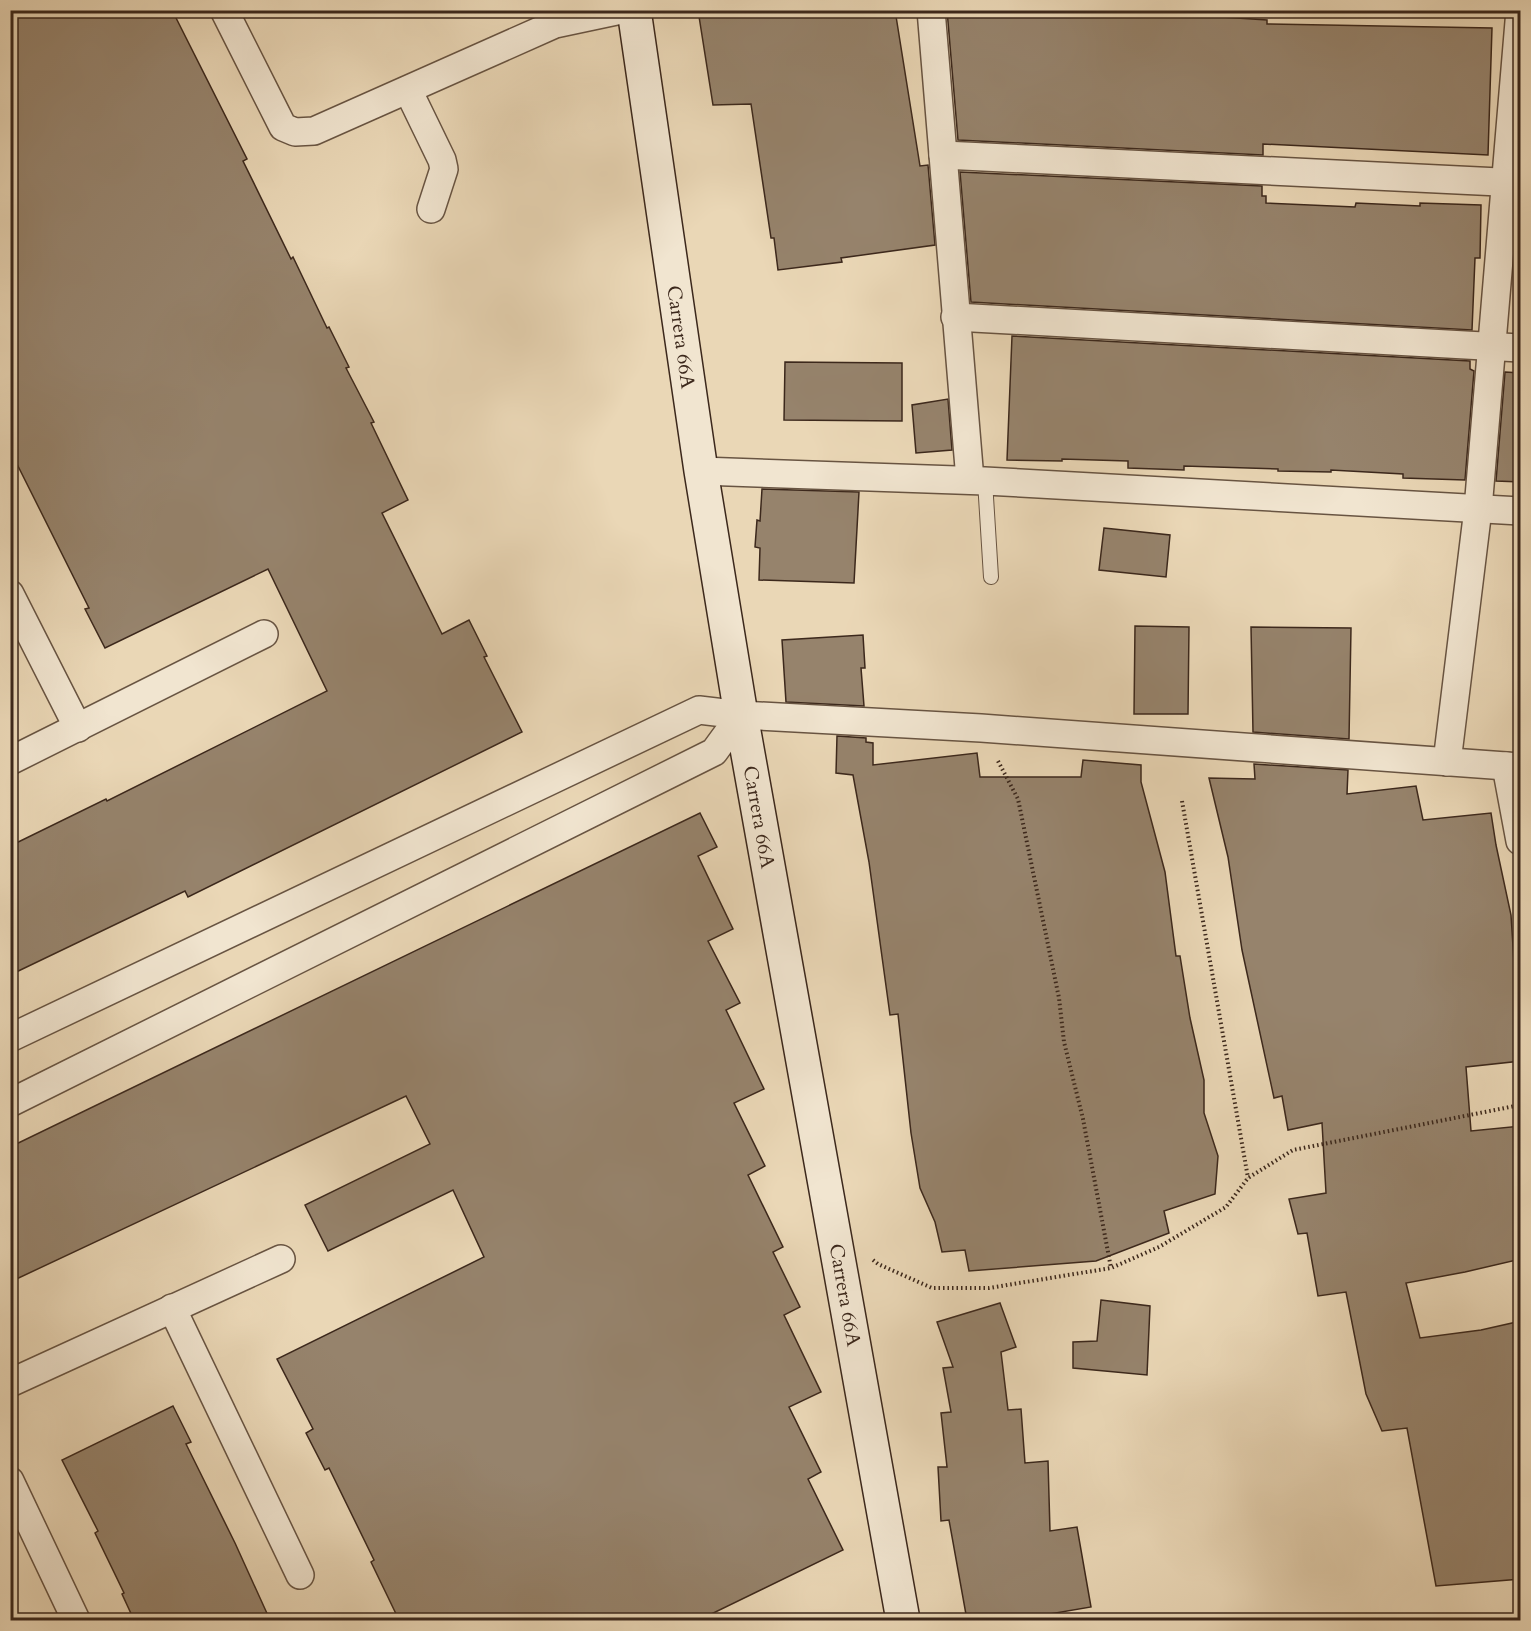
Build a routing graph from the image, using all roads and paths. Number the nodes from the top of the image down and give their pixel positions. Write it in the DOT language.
graph roads {
  1 [pos="224,10"];
  2 [pos="621,10"];
  3 [pos="634,10"];
  4 [pos="931,10"];
  5 [pos="1520,10"];
  6 [pos="408,90"];
  7 [pos="943,155"];
  8 [pos="1513,183"];
  9 [pos="431,210"];
  10 [pos="955,317"];
  11 [pos="1492,347"];
  12 [pos="1521,348"];
  13 [pos="701,471"];
  14 [pos="977,481"];
  15 [pos="1478,509"];
  16 [pos="1521,512"];
  17 [pos="991,577"];
  18 [pos="10,594"];
  19 [pos="264,634"];
  20 [pos="741,715"];
  21 [pos="78,728"];
  22 [pos="981,728"];
  23 [pos="10,761"];
  24 [pos="1447,762"];
  25 [pos="1513,767"];
  26 [pos="1182,801"];
  27 [pos="1521,841"];
  28 [pos="10,1038"];
  29 [pos="10,1104"];
  30 [pos="1521,1105"];
  31 [pos="1248,1178"];
  32 [pos="870,1257"];
  33 [pos="281,1259"];
  34 [pos="1112,1268"];
  35 [pos="172,1308"];
  36 [pos="10,1383"];
  37 [pos="10,1481"];
  38 [pos="300,1575"];
  39 [pos="76,1620"];
  40 [pos="903,1620"];
  1 -- 6 [label="street"];
  2 -- 6 [label="street"];
  3 -- 13 [label="street, Carrera 66A"];
  4 -- 7 [label="street"];
  5 -- 8 [label="street"];
  6 -- 9 [label="street"];
  7 -- 8 [label="street"];
  7 -- 10 [label="street"];
  8 -- 11 [label="street"];
  10 -- 11 [label="street"];
  10 -- 14 [label="street"];
  11 -- 12 [label="street"];
  11 -- 15 [label="street"];
  13 -- 14 [label="street"];
  13 -- 20 [label="street, Carrera 66A"];
  14 -- 15 [label="street"];
  14 -- 17 [label="lane"];
  15 -- 16 [label="street"];
  15 -- 24 [label="street"];
  18 -- 21 [label="street"];
  19 -- 21 [label="street"];
  20 -- 22 [label="street"];
  20 -- 28 [label="street"];
  20 -- 29 [label="street"];
  20 -- 40 [label="street, Carrera 66A"];
  21 -- 23 [label="street"];
  22 -- 24 [label="street"];
  22 -- 34 [label="path"];
  24 -- 25 [label="street"];
  25 -- 27 [label="street"];
  26 -- 31 [label="path"];
  30 -- 31 [label="path"];
  31 -- 34 [label="path"];
  32 -- 34 [label="path"];
  33 -- 35 [label="street"];
  35 -- 36 [label="street"];
  35 -- 38 [label="street"];
  37 -- 39 [label="street"];
}
